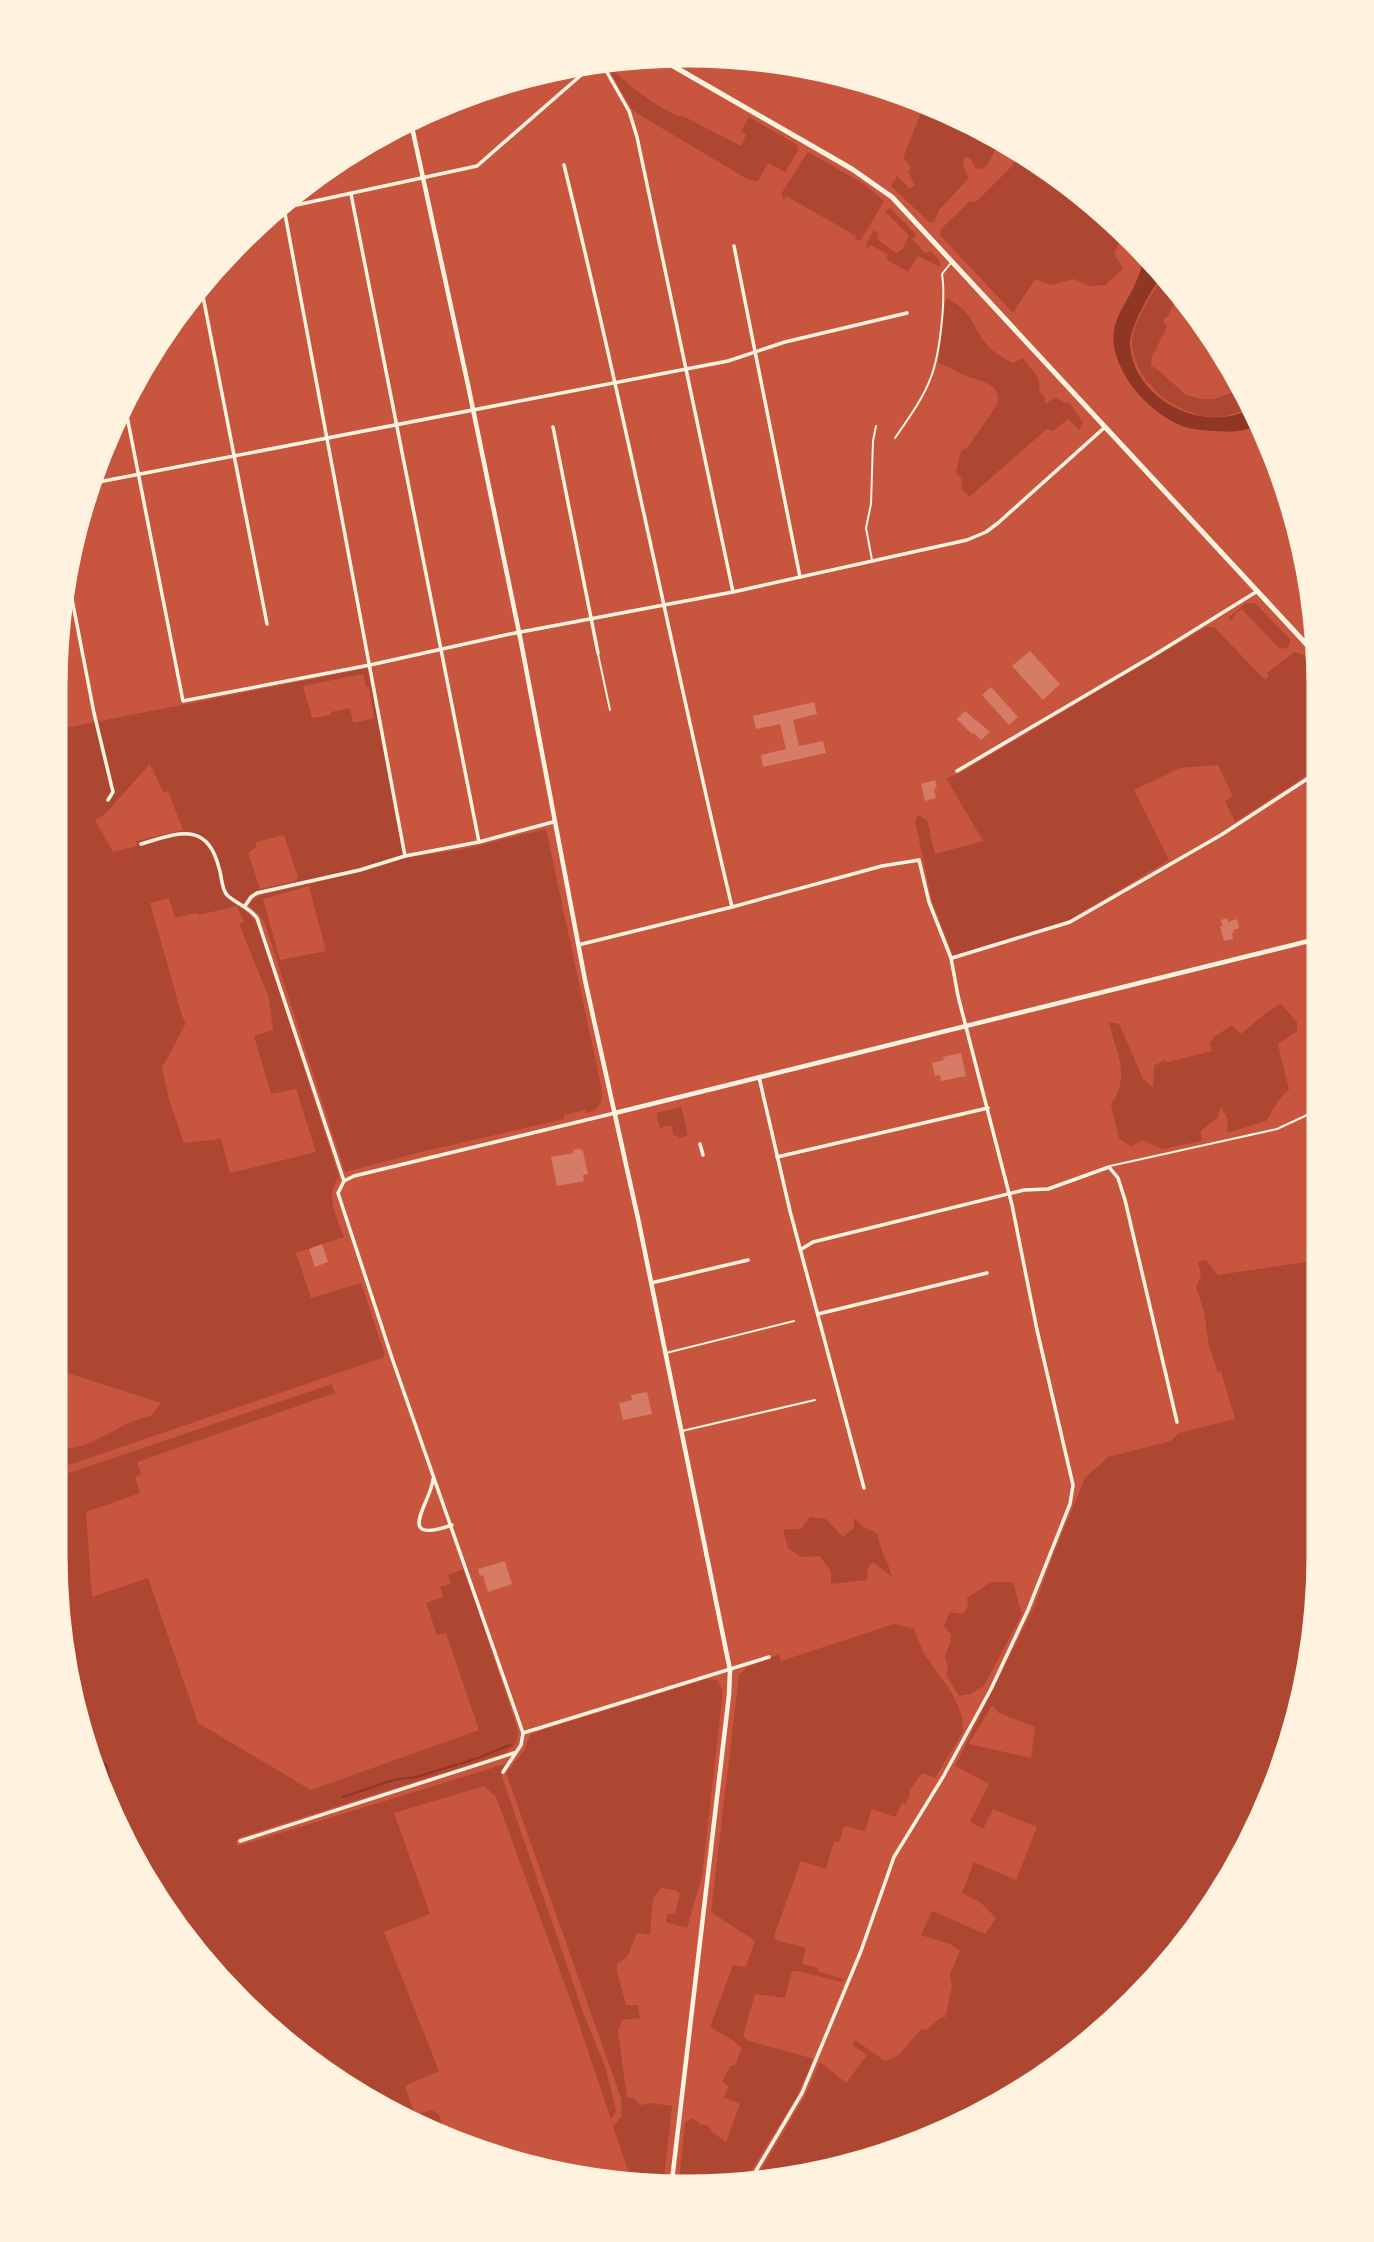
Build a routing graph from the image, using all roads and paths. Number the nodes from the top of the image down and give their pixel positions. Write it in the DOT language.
graph roads {
  1 [pos="668,63"];
  2 [pos="607,68"];
  3 [pos="587,71"];
  4 [pos="412,127"];
  5 [pos="564,165"];
  6 [pos="423,179"];
  7 [pos="351,194"];
  8 [pos="289,207"];
  9 [pos="285,211"];
  10 [pos="734,246"];
  11 [pos="952,261"];
  12 [pos="203,294"];
  13 [pos="908,313"];
  14 [pos="755,352"];
  15 [pos="687,369"];
  16 [pos="616,383"];
  17 [pos="472,409"];
  18 [pos="126,413"];
  19 [pos="397,423"];
  20 [pos="876,426"];
  21 [pos="553,427"];
  22 [pos="1104,428"];
  23 [pos="327,436"];
  24 [pos="895,438"];
  25 [pos="234,456"];
  26 [pos="138,474"];
  27 [pos="97,482"];
  28 [pos="872,561"];
  29 [pos="800,577"];
  30 [pos="71,591"];
  31 [pos="733,592"];
  32 [pos="1256,592"];
  33 [pos="665,605"];
  34 [pos="591,619"];
  35 [pos="267,624"];
  36 [pos="519,632"];
  37 [pos="442,649"];
  38 [pos="1310,649"];
  39 [pos="598,653"];
  40 [pos="370,665"];
  41 [pos="610,710"];
  42 [pos="957,771"];
  43 [pos="1311,776"];
  44 [pos="108,800"];
  45 [pos="554,822"];
  46 [pos="479,842"];
  47 [pos="141,844"];
  48 [pos="405,856"];
  49 [pos="245,906"];
  50 [pos="732,907"];
  51 [pos="1311,940"];
  52 [pos="578,945"];
  53 [pos="951,958"];
  54 [pos="966,1025"];
  55 [pos="759,1077"];
  56 [pos="988,1108"];
  57 [pos="615,1113"];
  58 [pos="1311,1114"];
  59 [pos="700,1144"];
  60 [pos="702,1155"];
  61 [pos="777,1157"];
  62 [pos="1109,1167"];
  63 [pos="344,1181"];
  64 [pos="1009,1194"];
  65 [pos="800,1250"];
  66 [pos="748,1259"];
  67 [pos="987,1273"];
  68 [pos="651,1283"];
  69 [pos="818,1314"];
  70 [pos="794,1321"];
  71 [pos="665,1354"];
  72 [pos="815,1400"];
  73 [pos="1177,1422"];
  74 [pos="681,1431"];
  75 [pos="432,1474"];
  76 [pos="864,1488"];
  77 [pos="452,1525"];
  78 [pos="769,1657"];
  79 [pos="730,1670"];
  80 [pos="523,1733"];
  81 [pos="514,1754"];
  82 [pos="503,1772"];
  83 [pos="240,1841"];
  84 [pos="753,2175"];
  85 [pos="672,2179"];
  1 -- 11 [label="main road"];
  2 -- 15 [label="street"];
  3 -- 6 [label="street"];
  4 -- 6 [label="street"];
  5 -- 16 [label="street"];
  6 -- 7 [label="street"];
  6 -- 17 [label="street"];
  7 -- 8 [label="street"];
  7 -- 19 [label="street"];
  9 -- 23 [label="street"];
  10 -- 14 [label="street"];
  11 -- 22 [label="main road"];
  11 -- 24 [label="lane"];
  12 -- 25 [label="street"];
  13 -- 14 [label="street"];
  14 -- 15 [label="street"];
  14 -- 29 [label="street"];
  15 -- 16 [label="street"];
  15 -- 31 [label="street"];
  16 -- 17 [label="street"];
  16 -- 33 [label="street"];
  17 -- 19 [label="street"];
  17 -- 36 [label="street"];
  18 -- 26 [label="street"];
  19 -- 23 [label="street"];
  19 -- 37 [label="street"];
  20 -- 28 [label="lane"];
  21 -- 34 [label="street"];
  22 -- 28 [label="street"];
  22 -- 32 [label="main road"];
  23 -- 25 [label="street"];
  23 -- 40 [label="street"];
  25 -- 26 [label="street"];
  25 -- 35 [label="street"];
  26 -- 27 [label="street"];
  26 -- 40 [label="street"];
  28 -- 29 [label="street"];
  29 -- 31 [label="street"];
  30 -- 44 [label="street"];
  31 -- 33 [label="street"];
  32 -- 38 [label="main road"];
  32 -- 42 [label="street"];
  33 -- 34 [label="street"];
  33 -- 50 [label="street"];
  34 -- 36 [label="street"];
  34 -- 39 [label="street"];
  36 -- 37 [label="street"];
  36 -- 45 [label="street"];
  37 -- 40 [label="street"];
  37 -- 46 [label="street"];
  39 -- 41 [label="lane"];
  40 -- 48 [label="street"];
  43 -- 53 [label="street"];
  45 -- 46 [label="street"];
  45 -- 52 [label="street"];
  46 -- 48 [label="street"];
  47 -- 49 [label="street"];
  48 -- 49 [label="street"];
  49 -- 63 [label="street"];
  50 -- 52 [label="street"];
  50 -- 53 [label="street"];
  51 -- 54 [label="street"];
  52 -- 57 [label="street"];
  53 -- 54 [label="street"];
  54 -- 55 [label="street"];
  54 -- 56 [label="street"];
  55 -- 57 [label="street"];
  55 -- 61 [label="street"];
  56 -- 61 [label="street"];
  56 -- 64 [label="street"];
  57 -- 63 [label="street"];
  57 -- 68 [label="street"];
  58 -- 62 [label="lane"];
  59 -- 60 [label="street"];
  61 -- 65 [label="street"];
  62 -- 64 [label="street"];
  62 -- 73 [label="street"];
  63 -- 75 [label="street"];
  64 -- 65 [label="street"];
  64 -- 84 [label="street"];
  65 -- 69 [label="street"];
  66 -- 68 [label="street"];
  67 -- 69 [label="street"];
  68 -- 71 [label="street"];
  69 -- 76 [label="street"];
  70 -- 71 [label="lane"];
  71 -- 74 [label="street"];
  72 -- 74 [label="lane"];
  74 -- 79 [label="street"];
  75 -- 77 [label="street"];
  75 -- 77 [label="street"];
  77 -- 80 [label="street"];
  78 -- 79 [label="street"];
  79 -- 80 [label="street"];
  79 -- 85 [label="street"];
  80 -- 81 [label="street"];
  81 -- 82 [label="street"];
  81 -- 83 [label="street"];
}
